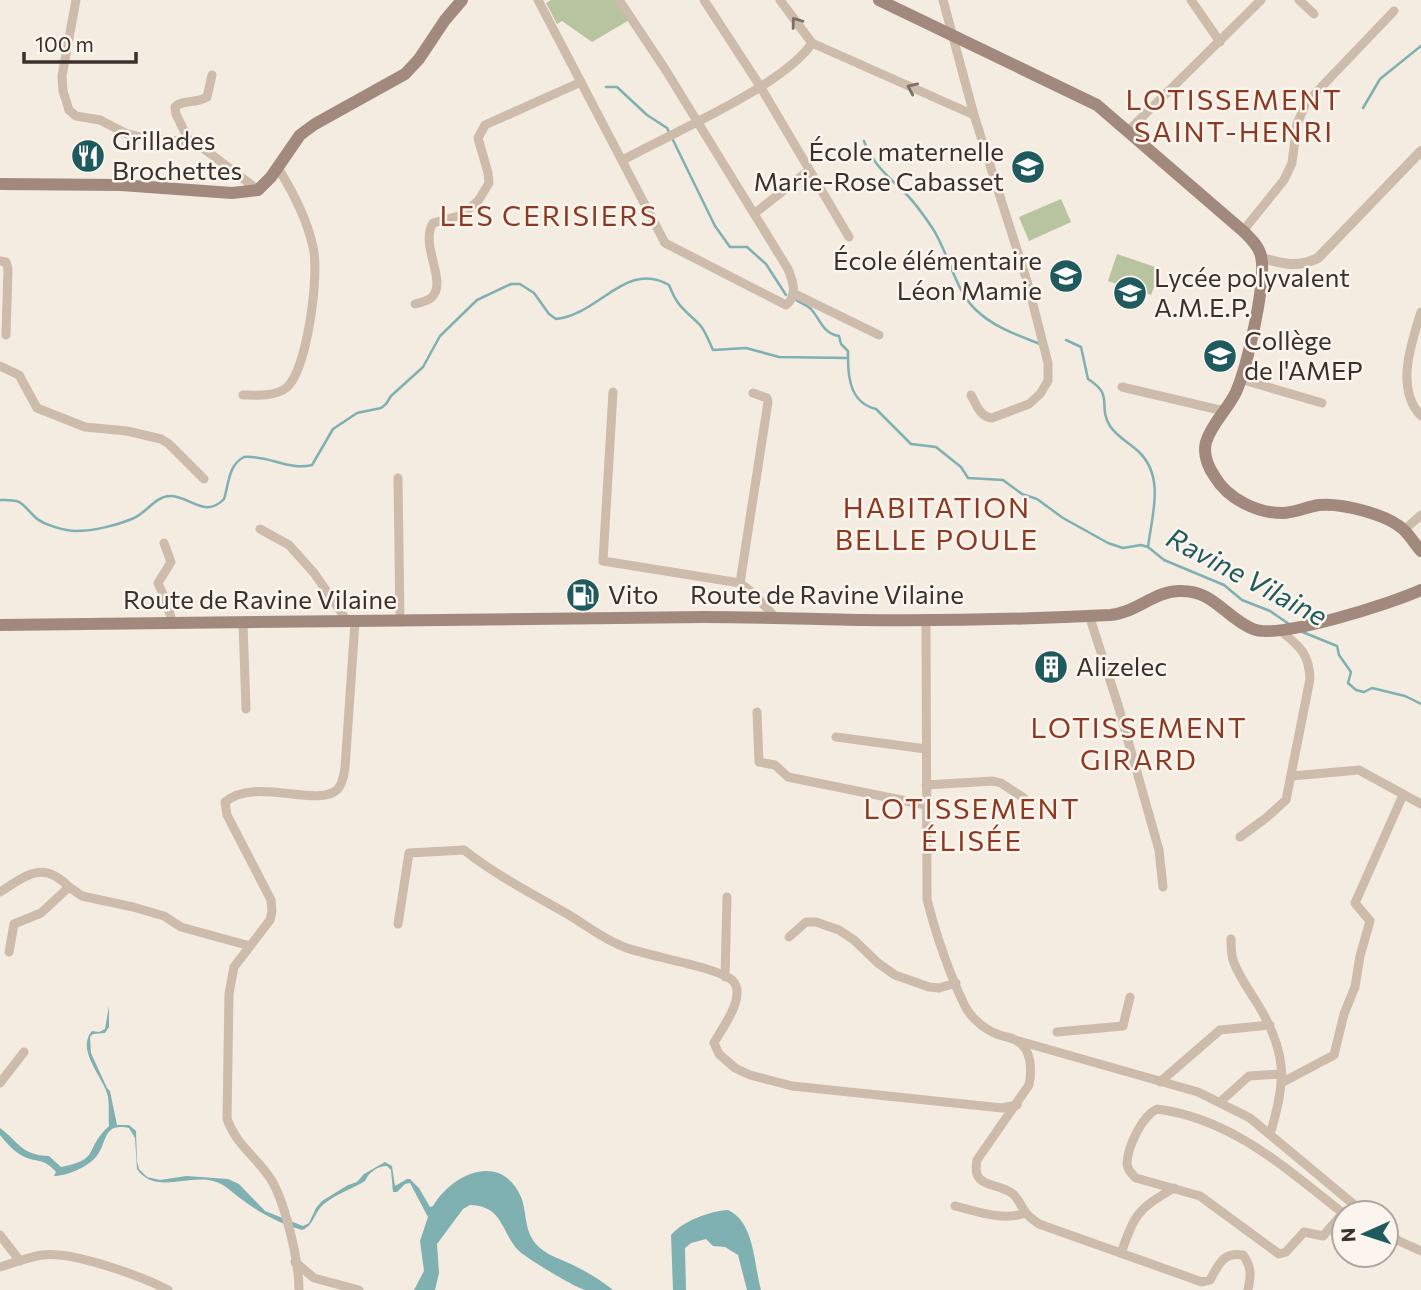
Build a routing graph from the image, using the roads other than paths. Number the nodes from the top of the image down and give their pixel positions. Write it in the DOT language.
graph roads {
  1 [pos="76,0"];
  2 [pos="462,0"];
  3 [pos="538,0"];
  4 [pos="619,0"];
  5 [pos="704,0"];
  6 [pos="780,0"];
  7 [pos="879,0"];
  8 [pos="943,0"];
  9 [pos="1191,0"];
  10 [pos="1261,0"];
  11 [pos="1299,0"];
  12 [pos="1394,11"];
  13 [pos="1314,15"];
  14 [pos="953,36"];
  15 [pos="1220,41"];
  16 [pos="812,43"];
  17 [pos="212,75"];
  18 [pos="580,82"];
  19 [pos="760,86"];
  20 [pos="974,115"];
  21 [pos="697,122"];
  22 [pos="1126,132"];
  23 [pos="189,141"];
  24 [pos="1421,151"];
  25 [pos="623,160"];
  26 [pos="278,168"];
  27 [pos="808,171"];
  28 [pos="0,184"];
  29 [pos="258,190"];
  30 [pos="755,213"];
  31 [pos="1243,230"];
  32 [pos="849,237"];
  33 [pos="1262,258"];
  34 [pos="0,261"];
  35 [pos="793,293"];
  36 [pos="415,304"];
  37 [pos="1421,312"];
  38 [pos="6,335"];
  39 [pos="879,335"];
  40 [pos="0,366"];
  41 [pos="1240,379"];
  42 [pos="1122,387"];
  43 [pos="613,392"];
  44 [pos="753,393"];
  45 [pos="243,395"];
  46 [pos="971,395"];
  47 [pos="1322,402"];
  48 [pos="1224,411"];
  49 [pos="1421,416"];
  50 [pos="398,478"];
  51 [pos="204,479"];
  52 [pos="1421,515"];
  53 [pos="260,528"];
  54 [pos="1404,530"];
  55 [pos="164,543"];
  56 [pos="1421,551"];
  57 [pos="740,583"];
  58 [pos="1421,590"];
  59 [pos="1089,615"];
  60 [pos="775,618"];
  61 [pos="926,619"];
  62 [pos="351,622"];
  63 [pos="400,622"];
  64 [pos="243,623"];
  65 [pos="173,624"];
  66 [pos="0,625"];
  67 [pos="1284,630"];
  68 [pos="246,709"];
  69 [pos="757,712"];
  70 [pos="836,737"];
  71 [pos="926,749"];
  72 [pos="1292,776"];
  73 [pos="926,785"];
  74 [pos="1404,795"];
  75 [pos="1024,798"];
  76 [pos="1421,804"];
  77 [pos="926,805"];
  78 [pos="1240,837"];
  79 [pos="69,887"];
  80 [pos="1163,887"];
  81 [pos="0,892"];
  82 [pos="727,897"];
  83 [pos="398,924"];
  84 [pos="789,937"];
  85 [pos="1231,939"];
  86 [pos="250,946"];
  87 [pos="9,952"];
  88 [pos="726,977"];
  89 [pos="956,983"];
  90 [pos="1130,997"];
  91 [pos="1270,1025"];
  92 [pos="1057,1032"];
  93 [pos="1019,1041"];
  94 [pos="24,1052"];
  95 [pos="1282,1078"];
  96 [pos="1160,1082"];
  97 [pos="0,1083"];
  98 [pos="1220,1102"];
  99 [pos="1017,1105"];
  100 [pos="1270,1134"];
  101 [pos="1288,1148"];
  102 [pos="1278,1162"];
  103 [pos="1174,1188"];
  104 [pos="1348,1199"];
  105 [pos="1330,1203"];
  106 [pos="955,1206"];
  107 [pos="1026,1213"];
  108 [pos="1330,1228"];
  109 [pos="0,1235"];
  110 [pos="1400,1241"];
  111 [pos="1421,1251"];
  112 [pos="1121,1253"];
  113 [pos="20,1261"];
  114 [pos="295,1262"];
  115 [pos="0,1267"];
  116 [pos="168,1290"];
  117 [pos="299,1290"];
  118 [pos="359,1290"];
  119 [pos="1248,1290"];
  1 -- 23 [label="street"];
  2 -- 26 [label="main road"];
  3 -- 18 [label="street"];
  4 -- 21 [label="street"];
  5 -- 19 [label="street"];
  16 -- 6 [label="street, one-way"];
  7 -- 14 [label="main road"];
  8 -- 14 [label="street"];
  9 -- 15 [label="street"];
  10 -- 15 [label="street"];
  11 -- 13 [label="street"];
  12 -- 31 [label="street"];
  14 -- 20 [label="street"];
  14 -- 22 [label="main road"];
  15 -- 22 [label="street"];
  16 -- 19 [label="street"];
  20 -- 16 [label="street, one-way"];
  17 -- 23 [label="street"];
  18 -- 25 [label="street"];
  18 -- 36 [label="street"];
  19 -- 21 [label="street"];
  19 -- 27 [label="street"];
  20 -- 46 [label="street"];
  21 -- 25 [label="street"];
  21 -- 30 [label="street"];
  22 -- 31 [label="main road"];
  23 -- 29 [label="street"];
  24 -- 33 [label="street"];
  25 -- 35 [label="street"];
  26 -- 29 [label="main road"];
  26 -- 45 [label="street"];
  27 -- 30 [label="street"];
  27 -- 32 [label="street"];
  28 -- 29 [label="main road"];
  30 -- 35 [label="street"];
  31 -- 33 [label="main road"];
  33 -- 41 [label="main road"];
  34 -- 38 [label="street"];
  35 -- 39 [label="street"];
  37 -- 49 [label="street"];
  40 -- 51 [label="street"];
  41 -- 47 [label="street"];
  41 -- 48 [label="main road"];
  42 -- 48 [label="street"];
  43 -- 57 [label="street"];
  44 -- 57 [label="street"];
  48 -- 54 [label="main road"];
  50 -- 63 [label="street"];
  52 -- 54 [label="street"];
  53 -- 62 [label="street"];
  54 -- 56 [label="main road"];
  55 -- 65 [label="street"];
  57 -- 60 [label="street"];
  58 -- 67 [label="main road, Route de Ravine Vilaine"];
  59 -- 61 [label="main road, Route de Ravine Vilaine"];
  59 -- 67 [label="main road, Route de Ravine Vilaine"];
  59 -- 80 [label="street"];
  60 -- 61 [label="main road, Route de Ravine Vilaine"];
  60 -- 63 [label="main road, Route de Ravine Vilaine"];
  61 -- 71 [label="street"];
  62 -- 63 [label="main road, Route de Ravine Vilaine"];
  62 -- 64 [label="main road, Route de Ravine Vilaine"];
  62 -- 86 [label="street"];
  64 -- 65 [label="main road, Route de Ravine Vilaine"];
  64 -- 68 [label="street"];
  65 -- 66 [label="main road, Route de Ravine Vilaine"];
  67 -- 72 [label="street"];
  69 -- 77 [label="street"];
  70 -- 71 [label="street"];
  71 -- 73 [label="street"];
  72 -- 74 [label="street"];
  72 -- 78 [label="street"];
  73 -- 75 [label="street"];
  73 -- 77 [label="street"];
  74 -- 76 [label="street"];
  74 -- 95 [label="street"];
  77 -- 89 [label="street"];
  79 -- 81 [label="street"];
  79 -- 86 [label="street"];
  79 -- 87 [label="street"];
  82 -- 88 [label="street"];
  83 -- 88 [label="street"];
  84 -- 89 [label="street"];
  85 -- 91 [label="street"];
  86 -- 114 [label="street"];
  88 -- 99 [label="street"];
  89 -- 93 [label="street"];
  90 -- 92 [label="street"];
  91 -- 95 [label="street"];
  91 -- 96 [label="street"];
  93 -- 96 [label="street"];
  93 -- 99 [label="street"];
  94 -- 97 [label="street"];
  95 -- 98 [label="street"];
  95 -- 100 [label="street"];
  96 -- 98 [label="street"];
  98 -- 100 [label="street"];
  99 -- 107 [label="street"];
  100 -- 101 [label="street"];
  101 -- 102 [label="street"];
  101 -- 104 [label="street"];
  102 -- 103 [label="street"];
  102 -- 105 [label="street"];
  103 -- 108 [label="street"];
  103 -- 112 [label="street"];
  106 -- 107 [label="street"];
  107 -- 112 [label="street"];
  109 -- 113 [label="street"];
  110 -- 111 [label="street"];
  112 -- 119 [label="street"];
  113 -- 115 [label="street"];
  113 -- 116 [label="street"];
  114 -- 117 [label="street"];
  114 -- 118 [label="street"];
}
